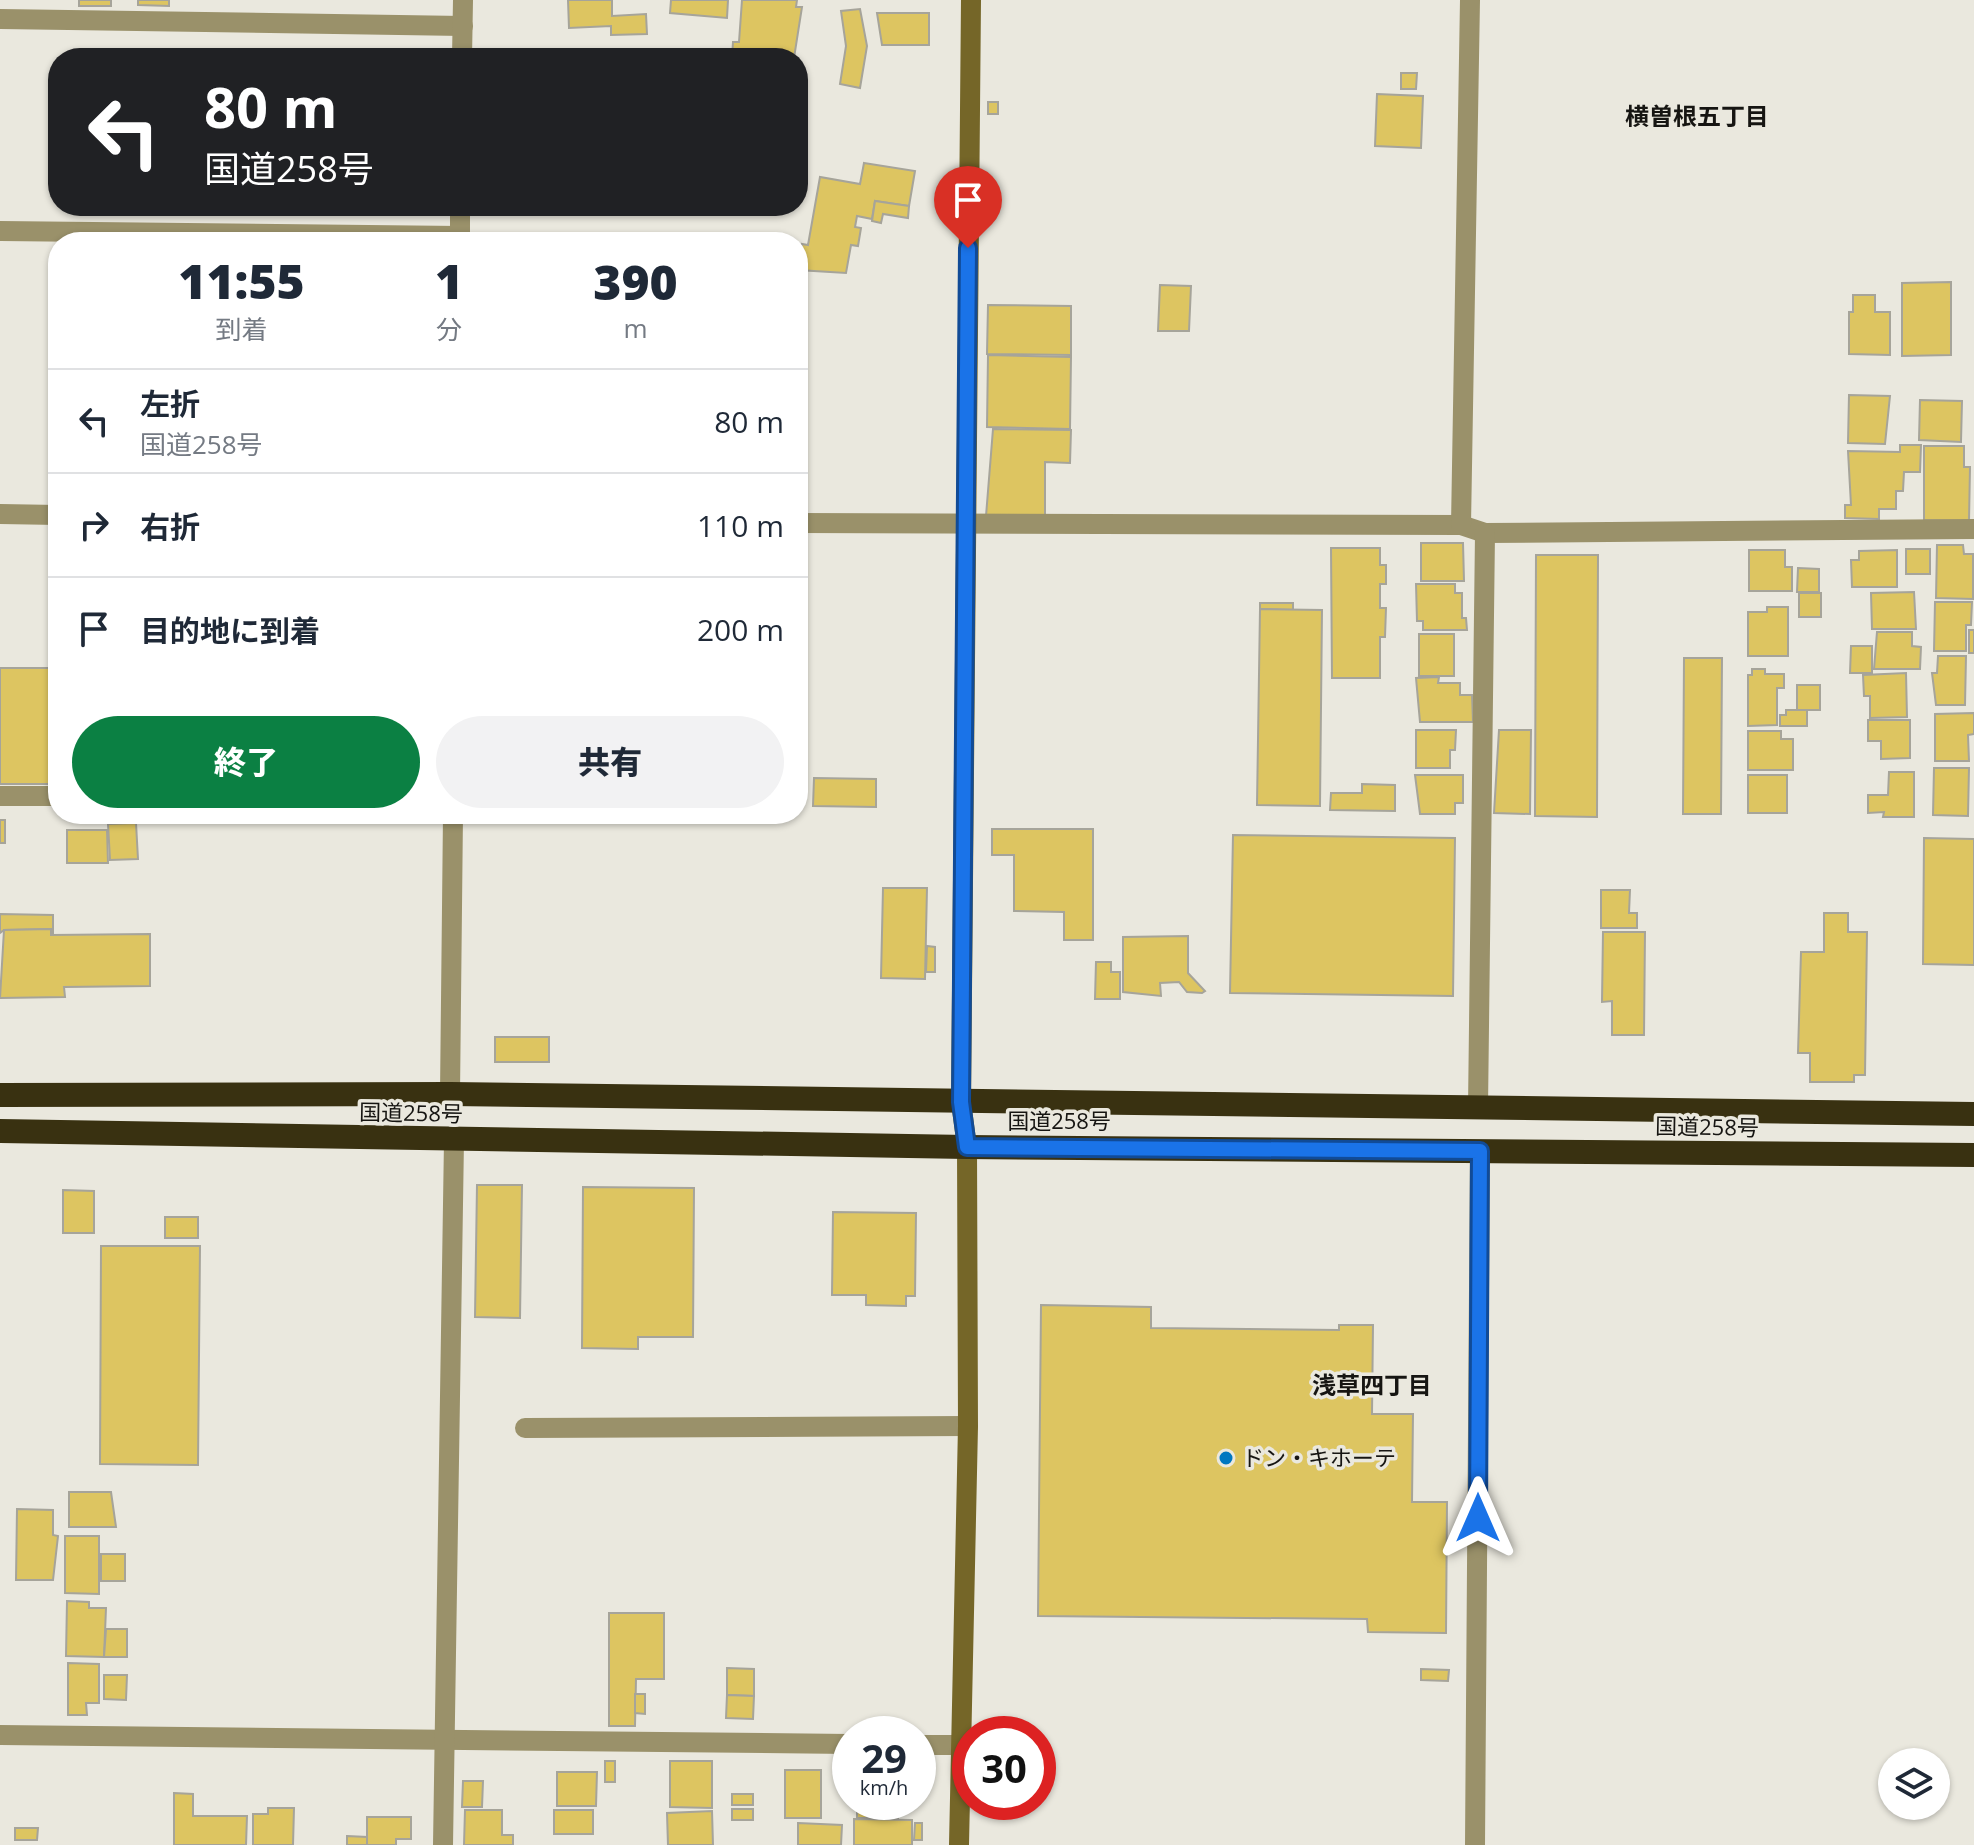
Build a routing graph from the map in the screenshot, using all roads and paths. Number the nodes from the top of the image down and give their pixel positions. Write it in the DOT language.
graph roads {
  1 [pos="463,0"];
  2 [pos="971,0"];
  3 [pos="1470,0"];
  4 [pos="0,19"];
  5 [pos="463,26"];
  6 [pos="462,48"];
  7 [pos="0,231"];
  8 [pos="58,232"];
  9 [pos="0,514"];
  10 [pos="48,515"];
  11 [pos="808,523"];
  12 [pos="967,524"];
  13 [pos="1461,525"];
  14 [pos="1974,529"];
  15 [pos="1485,533"];
  16 [pos="0,796"];
  17 [pos="48,796"];
  18 [pos="453,824"];
  19 [pos="450,1094"];
  20 [pos="0,1095"];
  21 [pos="961,1102"];
  22 [pos="1478,1108"];
  23 [pos="1974,1114"];
  24 [pos="0,1131"];
  25 [pos="454,1140"];
  26 [pos="967,1147"];
  27 [pos="1480,1151"];
  28 [pos="1974,1155"];
  29 [pos="968,1426"];
  30 [pos="525,1428"];
  31 [pos="961,1716"];
  32 [pos="0,1735"];
  33 [pos="444,1739"];
  34 [pos="832,1744"];
  35 [pos="959,1820"];
  36 [pos="443,1845"];
  37 [pos="959,1845"];
  38 [pos="1475,1845"];
  1 -- 5 [label="street"];
  2 -- 12 [label="street"];
  3 -- 13 [label="street"];
  4 -- 5 [label="street"];
  5 -- 6 [label="street"];
  7 -- 8 [label="street"];
  9 -- 10 [label="street"];
  11 -- 12 [label="street"];
  12 -- 13 [label="street"];
  12 -- 21 [label="street"];
  13 -- 15 [label="street"];
  14 -- 15 [label="street"];
  15 -- 22 [label="street"];
  16 -- 17 [label="street"];
  18 -- 19 [label="street"];
  19 -- 20 [label="highway, 国道258号"];
  19 -- 21 [label="highway, 国道258号"];
  21 -- 22 [label="highway, 国道258号"];
  21 -- 26 [label="street"];
  22 -- 23 [label="highway, 国道258号"];
  24 -- 25 [label="highway, 国道258号"];
  25 -- 26 [label="highway, 国道258号"];
  25 -- 33 [label="street"];
  26 -- 27 [label="highway, 国道258号"];
  26 -- 29 [label="street"];
  27 -- 28 [label="highway, 国道258号"];
  27 -- 38 [label="street"];
  29 -- 30 [label="street"];
  29 -- 31 [label="street"];
  32 -- 33 [label="street"];
  33 -- 34 [label="street"];
  33 -- 36 [label="street"];
  35 -- 37 [label="street"];
}
